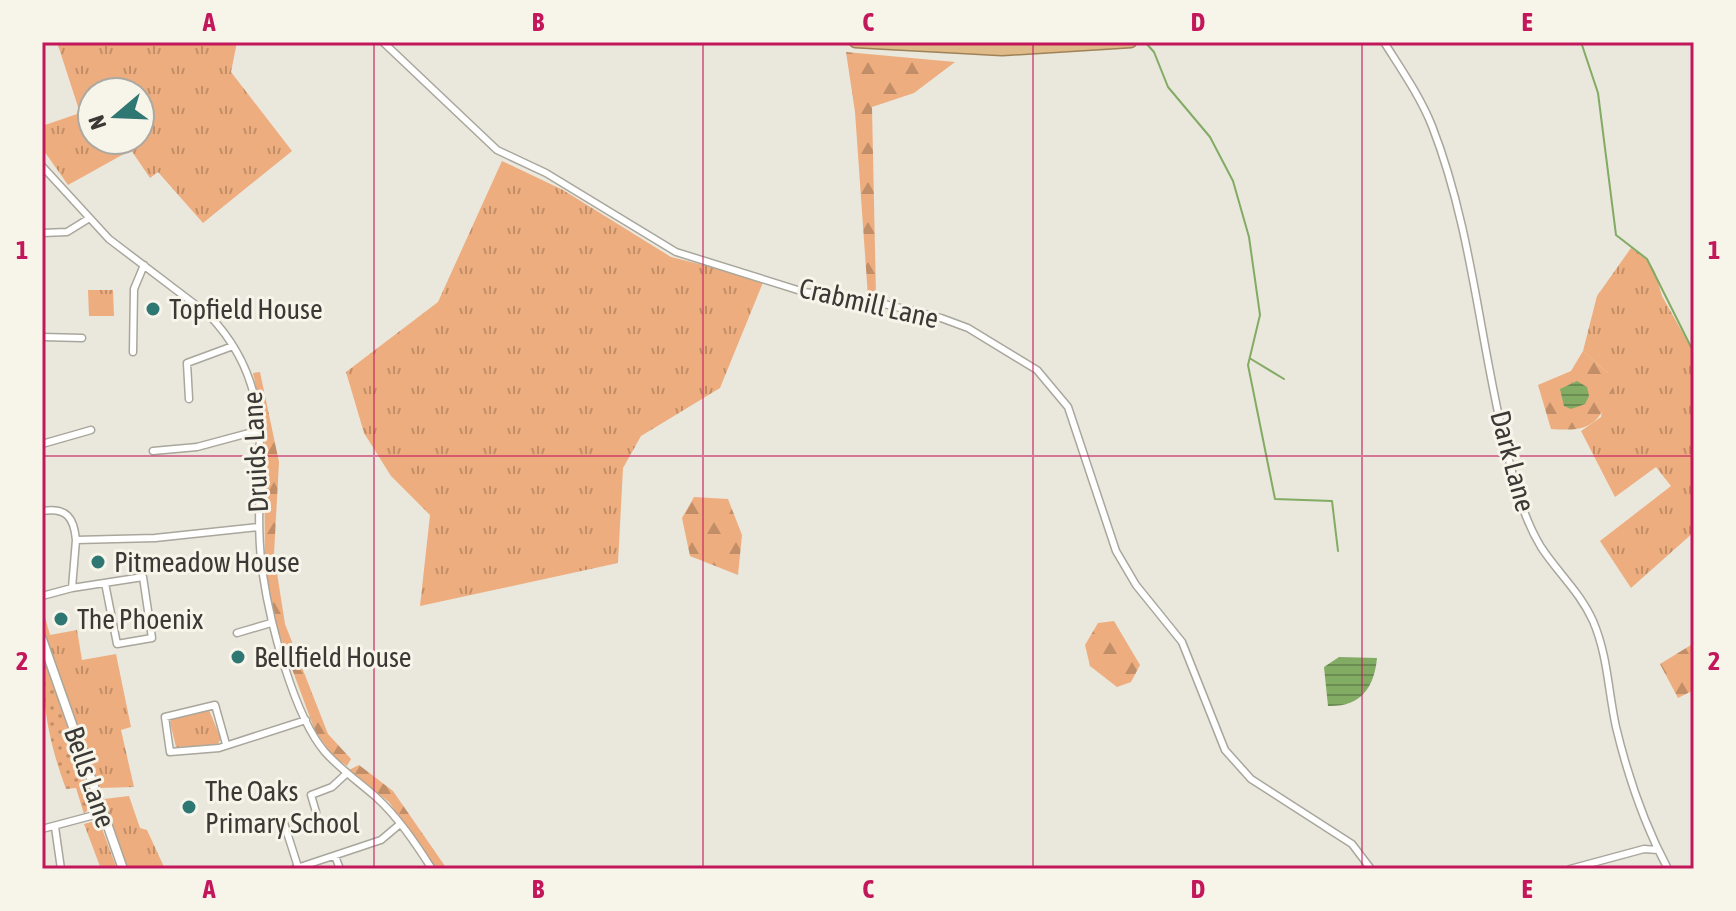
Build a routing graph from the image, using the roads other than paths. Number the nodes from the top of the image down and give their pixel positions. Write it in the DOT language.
graph roads {
  1 [pos="383,42"];
  2 [pos="855,42"];
  3 [pos="1131,42"];
  4 [pos="1384,42"];
  5 [pos="42,166"];
  6 [pos="88,219"];
  7 [pos="42,233"];
  8 [pos="144,265"];
  9 [pos="42,337"];
  10 [pos="82,338"];
  11 [pos="233,346"];
  12 [pos="133,352"];
  13 [pos="189,399"];
  14 [pos="91,430"];
  15 [pos="260,430"];
  16 [pos="42,444"];
  17 [pos="153,451"];
  18 [pos="42,511"];
  19 [pos="259,527"];
  20 [pos="76,540"];
  21 [pos="105,583"];
  22 [pos="72,588"];
  23 [pos="42,596"];
  24 [pos="271,623"];
  25 [pos="237,633"];
  26 [pos="42,639"];
  27 [pos="306,720"];
  28 [pos="226,744"];
  29 [pos="347,773"];
  30 [pos="316,812"];
  31 [pos="102,813"];
  32 [pos="284,823"];
  33 [pos="400,824"];
  34 [pos="55,827"];
  35 [pos="1649,828"];
  36 [pos="42,829"];
  37 [pos="1644,849"];
  38 [pos="1658,850"];
  39 [pos="335,856"];
  40 [pos="296,868"];
  41 [pos="61,869"];
  42 [pos="123,869"];
  43 [pos="340,869"];
  44 [pos="432,869"];
  45 [pos="1371,869"];
  46 [pos="1570,869"];
  47 [pos="1668,869"];
  1 -- 45 [label="street, Crabmill Lane"];
  2 -- 3 [label="highway"];
  4 -- 35 [label="street, Dark Lane"];
  5 -- 6 [label="street, Druids Lane"];
  6 -- 7 [label="street"];
  6 -- 8 [label="street, Druids Lane"];
  8 -- 11 [label="street, Druids Lane"];
  8 -- 12 [label="street"];
  9 -- 10 [label="street"];
  11 -- 13 [label="street"];
  11 -- 15 [label="street, Druids Lane"];
  14 -- 16 [label="street"];
  15 -- 17 [label="street"];
  15 -- 19 [label="street, Druids Lane"];
  18 -- 20 [label="street"];
  19 -- 20 [label="street"];
  19 -- 24 [label="street, Druids Lane"];
  20 -- 22 [label="street"];
  21 -- 21 [label="street"];
  21 -- 22 [label="street"];
  22 -- 23 [label="street"];
  24 -- 25 [label="street"];
  24 -- 27 [label="street, Druids Lane"];
  26 -- 31 [label="street, Bells Lane"];
  27 -- 28 [label="street"];
  27 -- 29 [label="street, Druids Lane"];
  28 -- 28 [label="street"];
  29 -- 30 [label="street"];
  29 -- 33 [label="street, Druids Lane"];
  31 -- 34 [label="street"];
  31 -- 42 [label="street, Bells Lane"];
  32 -- 40 [label="street"];
  33 -- 39 [label="street"];
  33 -- 44 [label="street, Druids Lane"];
  34 -- 36 [label="street"];
  34 -- 41 [label="street"];
  35 -- 37 [label="street"];
  35 -- 38 [label="street, Dark Lane"];
  37 -- 38 [label="street"];
  37 -- 46 [label="street"];
  38 -- 47 [label="street, Dark Lane"];
  39 -- 40 [label="street"];
  39 -- 43 [label="street"];
}
